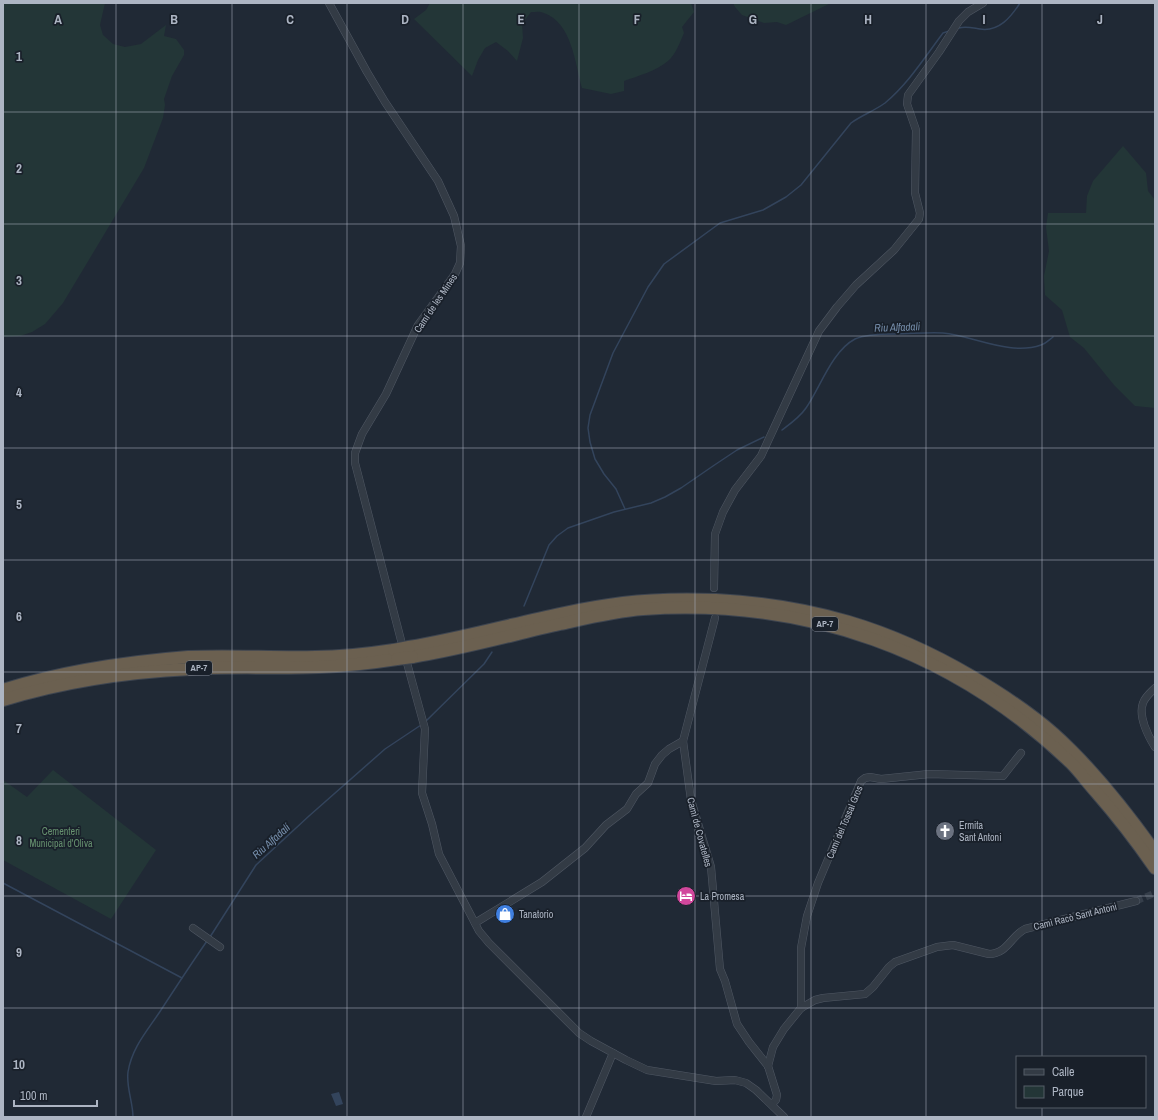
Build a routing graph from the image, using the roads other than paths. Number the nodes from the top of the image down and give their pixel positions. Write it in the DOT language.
graph roads {
  1 [pos="329,3"];
  2 [pos="983,3"];
  3 [pos="714,588"];
  4 [pos="715,618"];
  5 [pos="403,653"];
  6 [pos="1155,688"];
  7 [pos="3,690"];
  8 [pos="3,700"];
  9 [pos="682,742"];
  10 [pos="1155,747"];
  11 [pos="1021,753"];
  12 [pos="1155,852"];
  13 [pos="1155,868"];
  14 [pos="1136,901"];
  15 [pos="475,924"];
  16 [pos="193,928"];
  17 [pos="218,946"];
  18 [pos="803,1007"];
  19 [pos="613,1053"];
  20 [pos="768,1066"];
  21 [pos="772,1104"];
  22 [pos="586,1117"];
  23 [pos="784,1117"];
  1 -- 5 [label="street, Camí de les Mines"];
  2 -- 3 [label="street"];
  4 -- 9 [label="street"];
  5 -- 7 [label="highway, AP-7"];
  5 -- 8 [label="highway, AP-7"];
  5 -- 12 [label="highway, AP-7"];
  5 -- 13 [label="highway, AP-7"];
  5 -- 15 [label="street, Camí de les Mines"];
  6 -- 10 [label="street"];
  9 -- 15 [label="street"];
  9 -- 20 [label="street, Camì de Covatelles"];
  11 -- 18 [label="street, Camí del Tossal Gros"];
  14 -- 18 [label="street, Camì Racò Sant Antoni"];
  15 -- 19 [label="street"];
  16 -- 17 [label="street"];
  18 -- 20 [label="street"];
  19 -- 21 [label="street"];
  19 -- 22 [label="street"];
  20 -- 21 [label="street"];
  21 -- 23 [label="street"];
}
